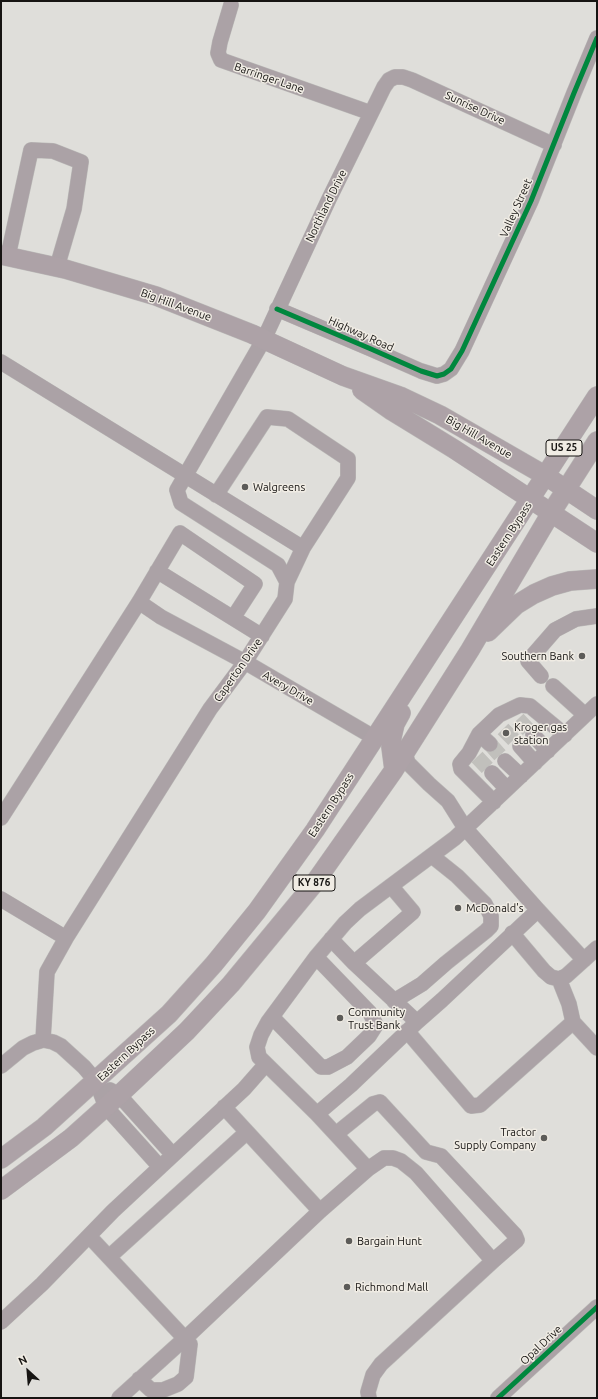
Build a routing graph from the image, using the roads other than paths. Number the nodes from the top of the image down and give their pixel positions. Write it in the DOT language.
graph roads {
  1 [pos="231,5"];
  2 [pos="597,38"];
  3 [pos="395,77"];
  4 [pos="371,113"];
  5 [pos="554,145"];
  6 [pos="4,255"];
  7 [pos="57,267"];
  8 [pos="277,309"];
  9 [pos="264,339"];
  10 [pos="1,362"];
  11 [pos="343,376"];
  12 [pos="437,376"];
  13 [pos="597,396"];
  14 [pos="597,441"];
  15 [pos="185,474"];
  16 [pos="546,476"];
  17 [pos="566,489"];
  18 [pos="216,495"];
  19 [pos="531,499"];
  20 [pos="597,510"];
  21 [pos="550,513"];
  22 [pos="597,543"];
  23 [pos="303,548"];
  24 [pos="158,571"];
  25 [pos="597,579"];
  26 [pos="287,582"];
  27 [pos="139,602"];
  28 [pos="597,616"];
  29 [pos="234,618"];
  30 [pos="262,636"];
  31 [pos="470,650"];
  32 [pos="429,656"];
  33 [pos="246,662"];
  34 [pos="541,676"];
  35 [pos="553,686"];
  36 [pos="597,704"];
  37 [pos="585,715"];
  38 [pos="479,734"];
  39 [pos="533,735"];
  40 [pos="565,735"];
  41 [pos="375,738"];
  42 [pos="490,744"];
  43 [pos="520,746"];
  44 [pos="548,751"];
  45 [pos="405,753"];
  46 [pos="505,761"];
  47 [pos="535,763"];
  48 [pos="394,770"];
  49 [pos="492,773"];
  50 [pos="521,776"];
  51 [pos="428,784"];
  52 [pos="507,789"];
  53 [pos="494,802"];
  54 [pos="1,818"];
  55 [pos="465,828"];
  56 [pos="432,856"];
  57 [pos="391,886"];
  58 [pos="1,899"];
  59 [pos="538,910"];
  60 [pos="512,933"];
  61 [pos="66,938"];
  62 [pos="331,939"];
  63 [pos="597,948"];
  64 [pos="316,957"];
  65 [pos="584,960"];
  66 [pos="354,963"];
  67 [pos="559,979"];
  68 [pos="394,1001"];
  69 [pos="272,1017"];
  70 [pos="573,1022"];
  71 [pos="412,1027"];
  72 [pos="43,1040"];
  73 [pos="597,1048"];
  74 [pos="266,1064"];
  75 [pos="1,1066"];
  76 [pos="96,1081"];
  77 [pos="113,1101"];
  78 [pos="224,1107"];
  79 [pos="317,1114"];
  80 [pos="247,1132"];
  81 [pos="336,1134"];
  82 [pos="173,1155"];
  83 [pos="1,1159"];
  84 [pos="160,1167"];
  85 [pos="368,1169"];
  86 [pos="1,1190"];
  87 [pos="320,1211"];
  88 [pos="89,1236"];
  89 [pos="109,1257"];
  90 [pos="493,1261"];
  91 [pos="597,1307"];
  92 [pos="1,1322"];
  93 [pos="185,1338"];
  94 [pos="139,1379"];
  95 [pos="365,1396"];
  96 [pos="119,1398"];
  97 [pos="498,1398"];
  1 -- 4 [label="street, Barringer Lane"];
  2 -- 5 [label="street, Valley Street"];
  3 -- 4 [label="street, Northland Drive"];
  3 -- 5 [label="street, Sunrise Drive"];
  4 -- 8 [label="street, Northland Drive"];
  5 -- 12 [label="street, Valley Street"];
  6 -- 7 [label="main road, Big Hill Avenue"];
  6 -- 7 [label="street"];
  7 -- 9 [label="main road, Big Hill Avenue"];
  8 -- 9 [label="street, Northland Drive"];
  8 -- 12 [label="street, Highway Road"];
  9 -- 11 [label="main road, Big Hill Avenue"];
  9 -- 15 [label="street"];
  10 -- 15 [label="street"];
  11 -- 16 [label="main road, Big Hill Avenue"];
  11 -- 19 [label="main road, Big Hill Avenue"];
  13 -- 16 [label="main road, Eastern Bypass / US 25"];
  14 -- 17 [label="main road, KY 876"];
  15 -- 18 [label="street"];
  15 -- 26 [label="street"];
  16 -- 17 [label="main road, Big Hill Avenue"];
  16 -- 19 [label="main road, Eastern Bypass / US 25"];
  17 -- 20 [label="main road, Big Hill Avenue"];
  17 -- 21 [label="main road, KY 876"];
  18 -- 23 [label="street"];
  18 -- 23 [label="street, Caperton Drive"];
  19 -- 21 [label="main road, Big Hill Avenue"];
  19 -- 32 [label="main road, Eastern Bypass / KY 876"];
  21 -- 22 [label="main road, Big Hill Avenue"];
  21 -- 31 [label="main road, KY 876"];
  23 -- 26 [label="street, Caperton Drive"];
  24 -- 27 [label="street"];
  24 -- 29 [label="street"];
  24 -- 29 [label="street"];
  25 -- 31 [label="main road"];
  26 -- 30 [label="street, Caperton Drive"];
  27 -- 33 [label="street, Avery Drive"];
  27 -- 54 [label="street"];
  28 -- 34 [label="street"];
  29 -- 30 [label="street"];
  30 -- 33 [label="street, Caperton Drive"];
  31 -- 45 [label="main road, KY 876"];
  32 -- 41 [label="main road, Eastern Bypass / KY 876"];
  32 -- 48 [label="main road"];
  33 -- 41 [label="street, Avery Drive"];
  33 -- 61 [label="street, Caperton Drive"];
  35 -- 37 [label="street"];
  36 -- 37 [label="street"];
  37 -- 40 [label="street"];
  38 -- 40 [label="street"];
  38 -- 42 [label="street"];
  38 -- 53 [label="street"];
  39 -- 44 [label="street"];
  40 -- 44 [label="street"];
  41 -- 76 [label="main road, Eastern Bypass / KY 876"];
  43 -- 47 [label="street"];
  44 -- 47 [label="street"];
  45 -- 48 [label="main road, KY 876"];
  45 -- 51 [label="street"];
  46 -- 50 [label="street"];
  47 -- 50 [label="street"];
  48 -- 51 [label="street"];
  48 -- 77 [label="main road, KY 876"];
  49 -- 52 [label="street"];
  50 -- 52 [label="street"];
  51 -- 55 [label="street"];
  52 -- 53 [label="street"];
  53 -- 55 [label="street"];
  55 -- 56 [label="street"];
  55 -- 59 [label="street"];
  56 -- 57 [label="street"];
  56 -- 68 [label="street"];
  57 -- 62 [label="street"];
  57 -- 66 [label="street"];
  58 -- 61 [label="street"];
  59 -- 60 [label="street"];
  59 -- 65 [label="street"];
  60 -- 67 [label="street"];
  60 -- 71 [label="street"];
  61 -- 72 [label="street, Caperton Drive"];
  62 -- 64 [label="street"];
  62 -- 66 [label="street"];
  63 -- 65 [label="street"];
  64 -- 69 [label="street"];
  64 -- 69 [label="street"];
  65 -- 67 [label="street"];
  66 -- 68 [label="street"];
  67 -- 70 [label="street"];
  68 -- 71 [label="street"];
  69 -- 74 [label="street"];
  70 -- 71 [label="street"];
  70 -- 73 [label="street"];
  71 -- 79 [label="street"];
  72 -- 75 [label="street"];
  72 -- 76 [label="street"];
  74 -- 78 [label="street"];
  74 -- 79 [label="street"];
  76 -- 77 [label="street"];
  76 -- 83 [label="main road, Eastern Bypass / KY 876"];
  77 -- 82 [label="street"];
  77 -- 84 [label="street"];
  77 -- 86 [label="main road, KY 876"];
  78 -- 80 [label="street"];
  78 -- 82 [label="street"];
  79 -- 81 [label="street"];
  80 -- 87 [label="street"];
  80 -- 89 [label="street"];
  81 -- 85 [label="street"];
  81 -- 90 [label="street"];
  82 -- 84 [label="street"];
  84 -- 88 [label="street"];
  85 -- 87 [label="street"];
  85 -- 90 [label="street"];
  87 -- 93 [label="street"];
  88 -- 89 [label="street"];
  88 -- 92 [label="street"];
  89 -- 93 [label="street"];
  90 -- 95 [label="street"];
  91 -- 97 [label="street, Opal Drive"];
  93 -- 94 [label="street"];
  93 -- 94 [label="street"];
  94 -- 96 [label="street"];
}
